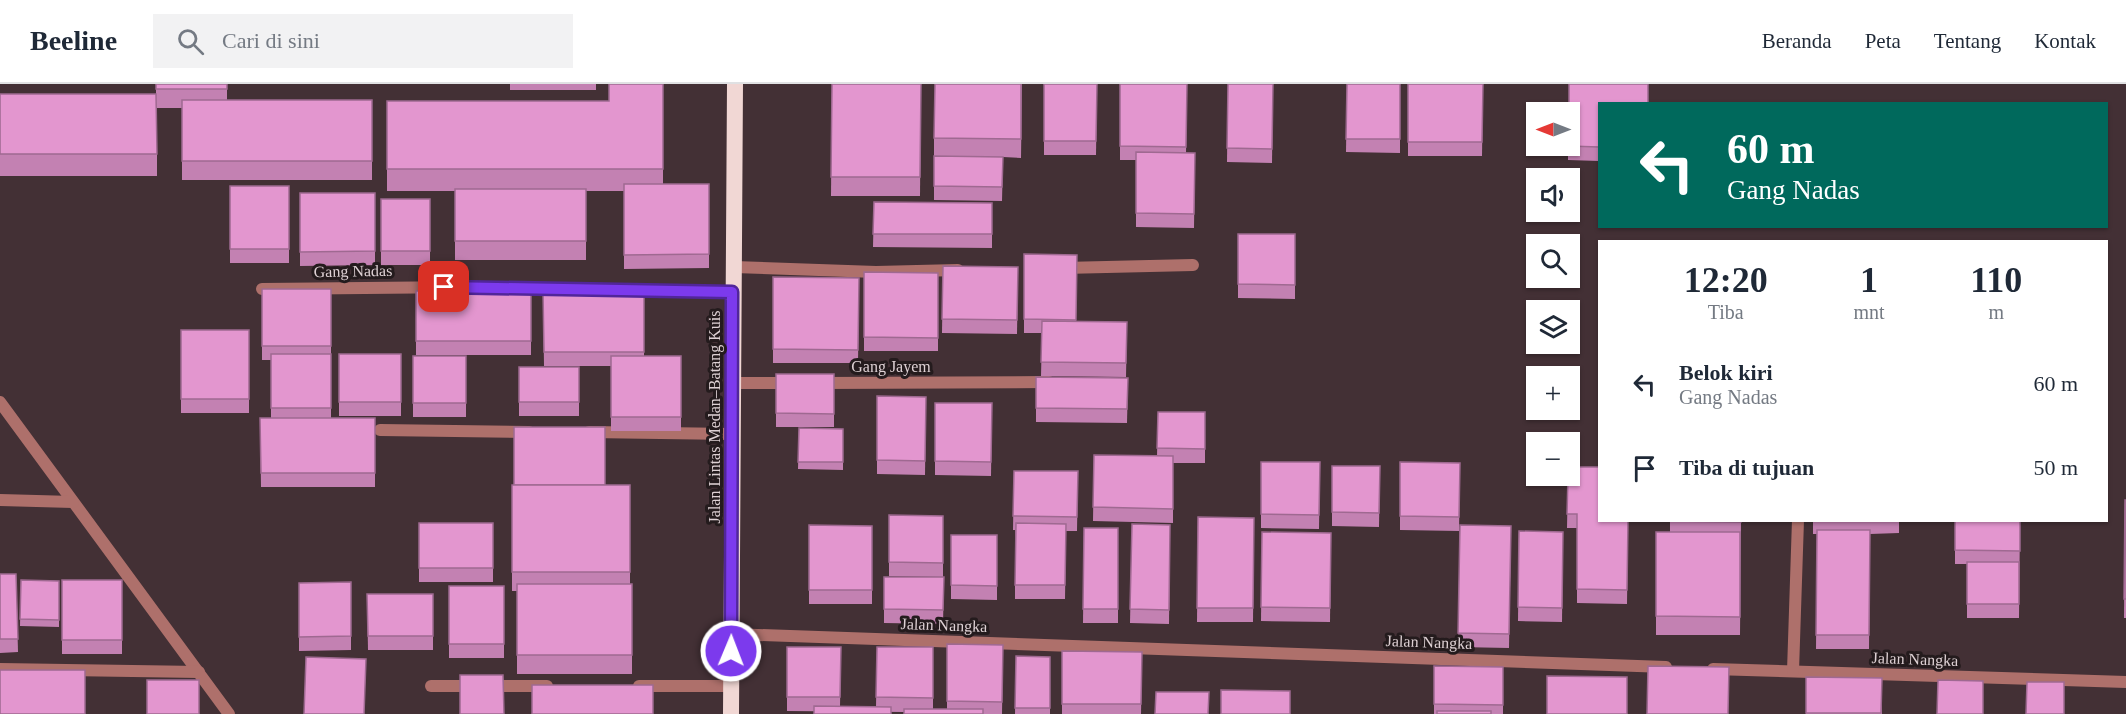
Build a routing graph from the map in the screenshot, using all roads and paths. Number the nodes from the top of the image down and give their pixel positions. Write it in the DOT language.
graph roads {
  1 [pos="735,84"];
  2 [pos="1193,265"];
  3 [pos="734,267"];
  4 [pos="1052,268"];
  5 [pos="970,270"];
  6 [pos="262,289"];
  7 [pos="732,292"];
  8 [pos="1049,382"];
  9 [pos="732,383"];
  10 [pos="0,402"];
  11 [pos="380,430"];
  12 [pos="545,432"];
  13 [pos="580,432"];
  14 [pos="732,434"];
  15 [pos="0,500"];
  16 [pos="73,502"];
  17 [pos="1798,522"];
  18 [pos="732,634"];
  19 [pos="1674,667"];
  20 [pos="1698,668"];
  21 [pos="0,669"];
  22 [pos="1793,671"];
  23 [pos="199,672"];
  24 [pos="2126,682"];
  25 [pos="431,686"];
  26 [pos="558,686"];
  27 [pos="627,686"];
  28 [pos="731,686"];
  29 [pos="229,714"];
  30 [pos="731,714"];
  1 -- 3 [label="highway, Jalan Lintas Medan–Batang Kuis"];
  2 -- 4 [label="street"];
  3 -- 5 [label="street"];
  3 -- 7 [label="highway, Jalan Lintas Medan–Batang Kuis"];
  6 -- 7 [label="street, Gang Nadas"];
  7 -- 9 [label="highway, Jalan Lintas Medan–Batang Kuis"];
  8 -- 9 [label="street, Gang Jayem"];
  9 -- 14 [label="highway, Jalan Lintas Medan–Batang Kuis"];
  10 -- 16 [label="street"];
  11 -- 12 [label="street"];
  13 -- 14 [label="street"];
  14 -- 18 [label="highway, Jalan Lintas Medan–Batang Kuis"];
  15 -- 16 [label="street"];
  16 -- 23 [label="street"];
  17 -- 22 [label="street"];
  18 -- 19 [label="street, Jalan Nangka"];
  18 -- 28 [label="highway, Jalan Lintas Medan–Batang Kuis"];
  20 -- 22 [label="street, Jalan Nangka"];
  21 -- 23 [label="street"];
  22 -- 24 [label="street, Jalan Nangka"];
  23 -- 29 [label="street"];
  25 -- 26 [label="street"];
  27 -- 28 [label="street"];
  28 -- 30 [label="highway, Jalan Lintas Medan–Batang Kuis"];
}
